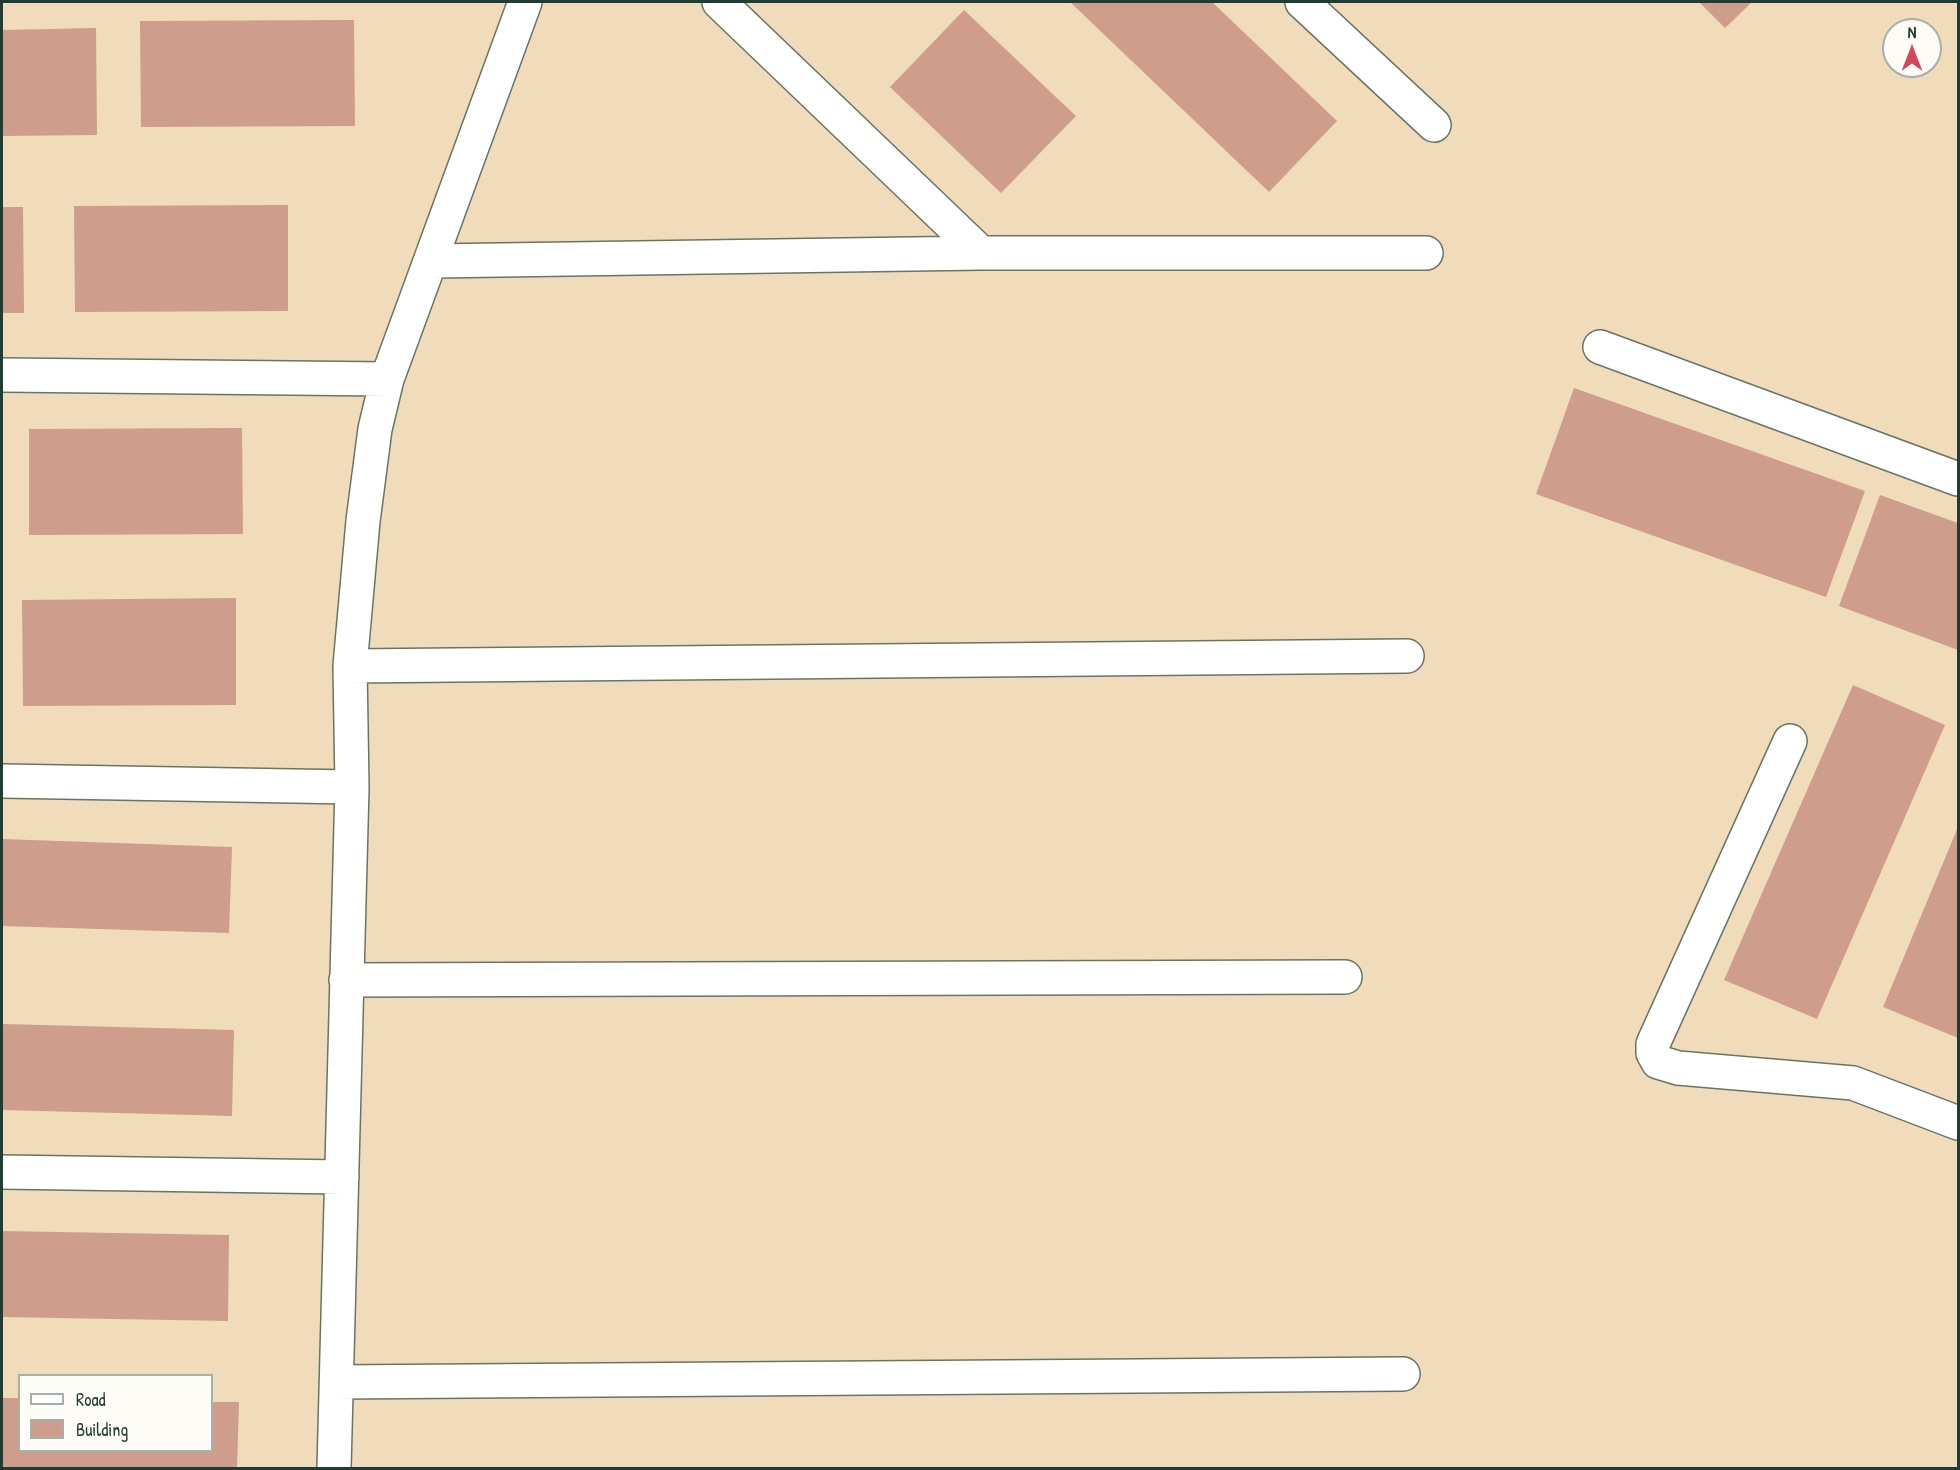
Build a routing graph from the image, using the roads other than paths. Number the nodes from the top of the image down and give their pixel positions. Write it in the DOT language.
graph roads {
  1 [pos="525,2"];
  2 [pos="718,2"];
  3 [pos="1302,2"];
  4 [pos="1434,125"];
  5 [pos="981,253"];
  6 [pos="1426,253"];
  7 [pos="432,261"];
  8 [pos="1600,347"];
  9 [pos="2,375"];
  10 [pos="387,379"];
  11 [pos="1959,478"];
  12 [pos="1407,656"];
  13 [pos="350,666"];
  14 [pos="1790,741"];
  15 [pos="2,781"];
  16 [pos="352,787"];
  17 [pos="1345,977"];
  18 [pos="346,980"];
  19 [pos="1959,1123"];
  20 [pos="2,1172"];
  21 [pos="342,1177"];
  22 [pos="1402,1374"];
  23 [pos="337,1382"];
  24 [pos="334,1468"];
  1 -- 7 [label="street"];
  2 -- 5 [label="street"];
  3 -- 4 [label="street"];
  5 -- 6 [label="street"];
  5 -- 7 [label="street"];
  7 -- 10 [label="street"];
  8 -- 11 [label="street"];
  9 -- 10 [label="street"];
  10 -- 13 [label="street"];
  12 -- 13 [label="street"];
  13 -- 16 [label="street"];
  14 -- 19 [label="street"];
  15 -- 16 [label="street"];
  16 -- 18 [label="street"];
  17 -- 18 [label="street"];
  18 -- 21 [label="street"];
  20 -- 21 [label="street"];
  21 -- 23 [label="street"];
  22 -- 23 [label="street"];
  23 -- 24 [label="street"];
}
